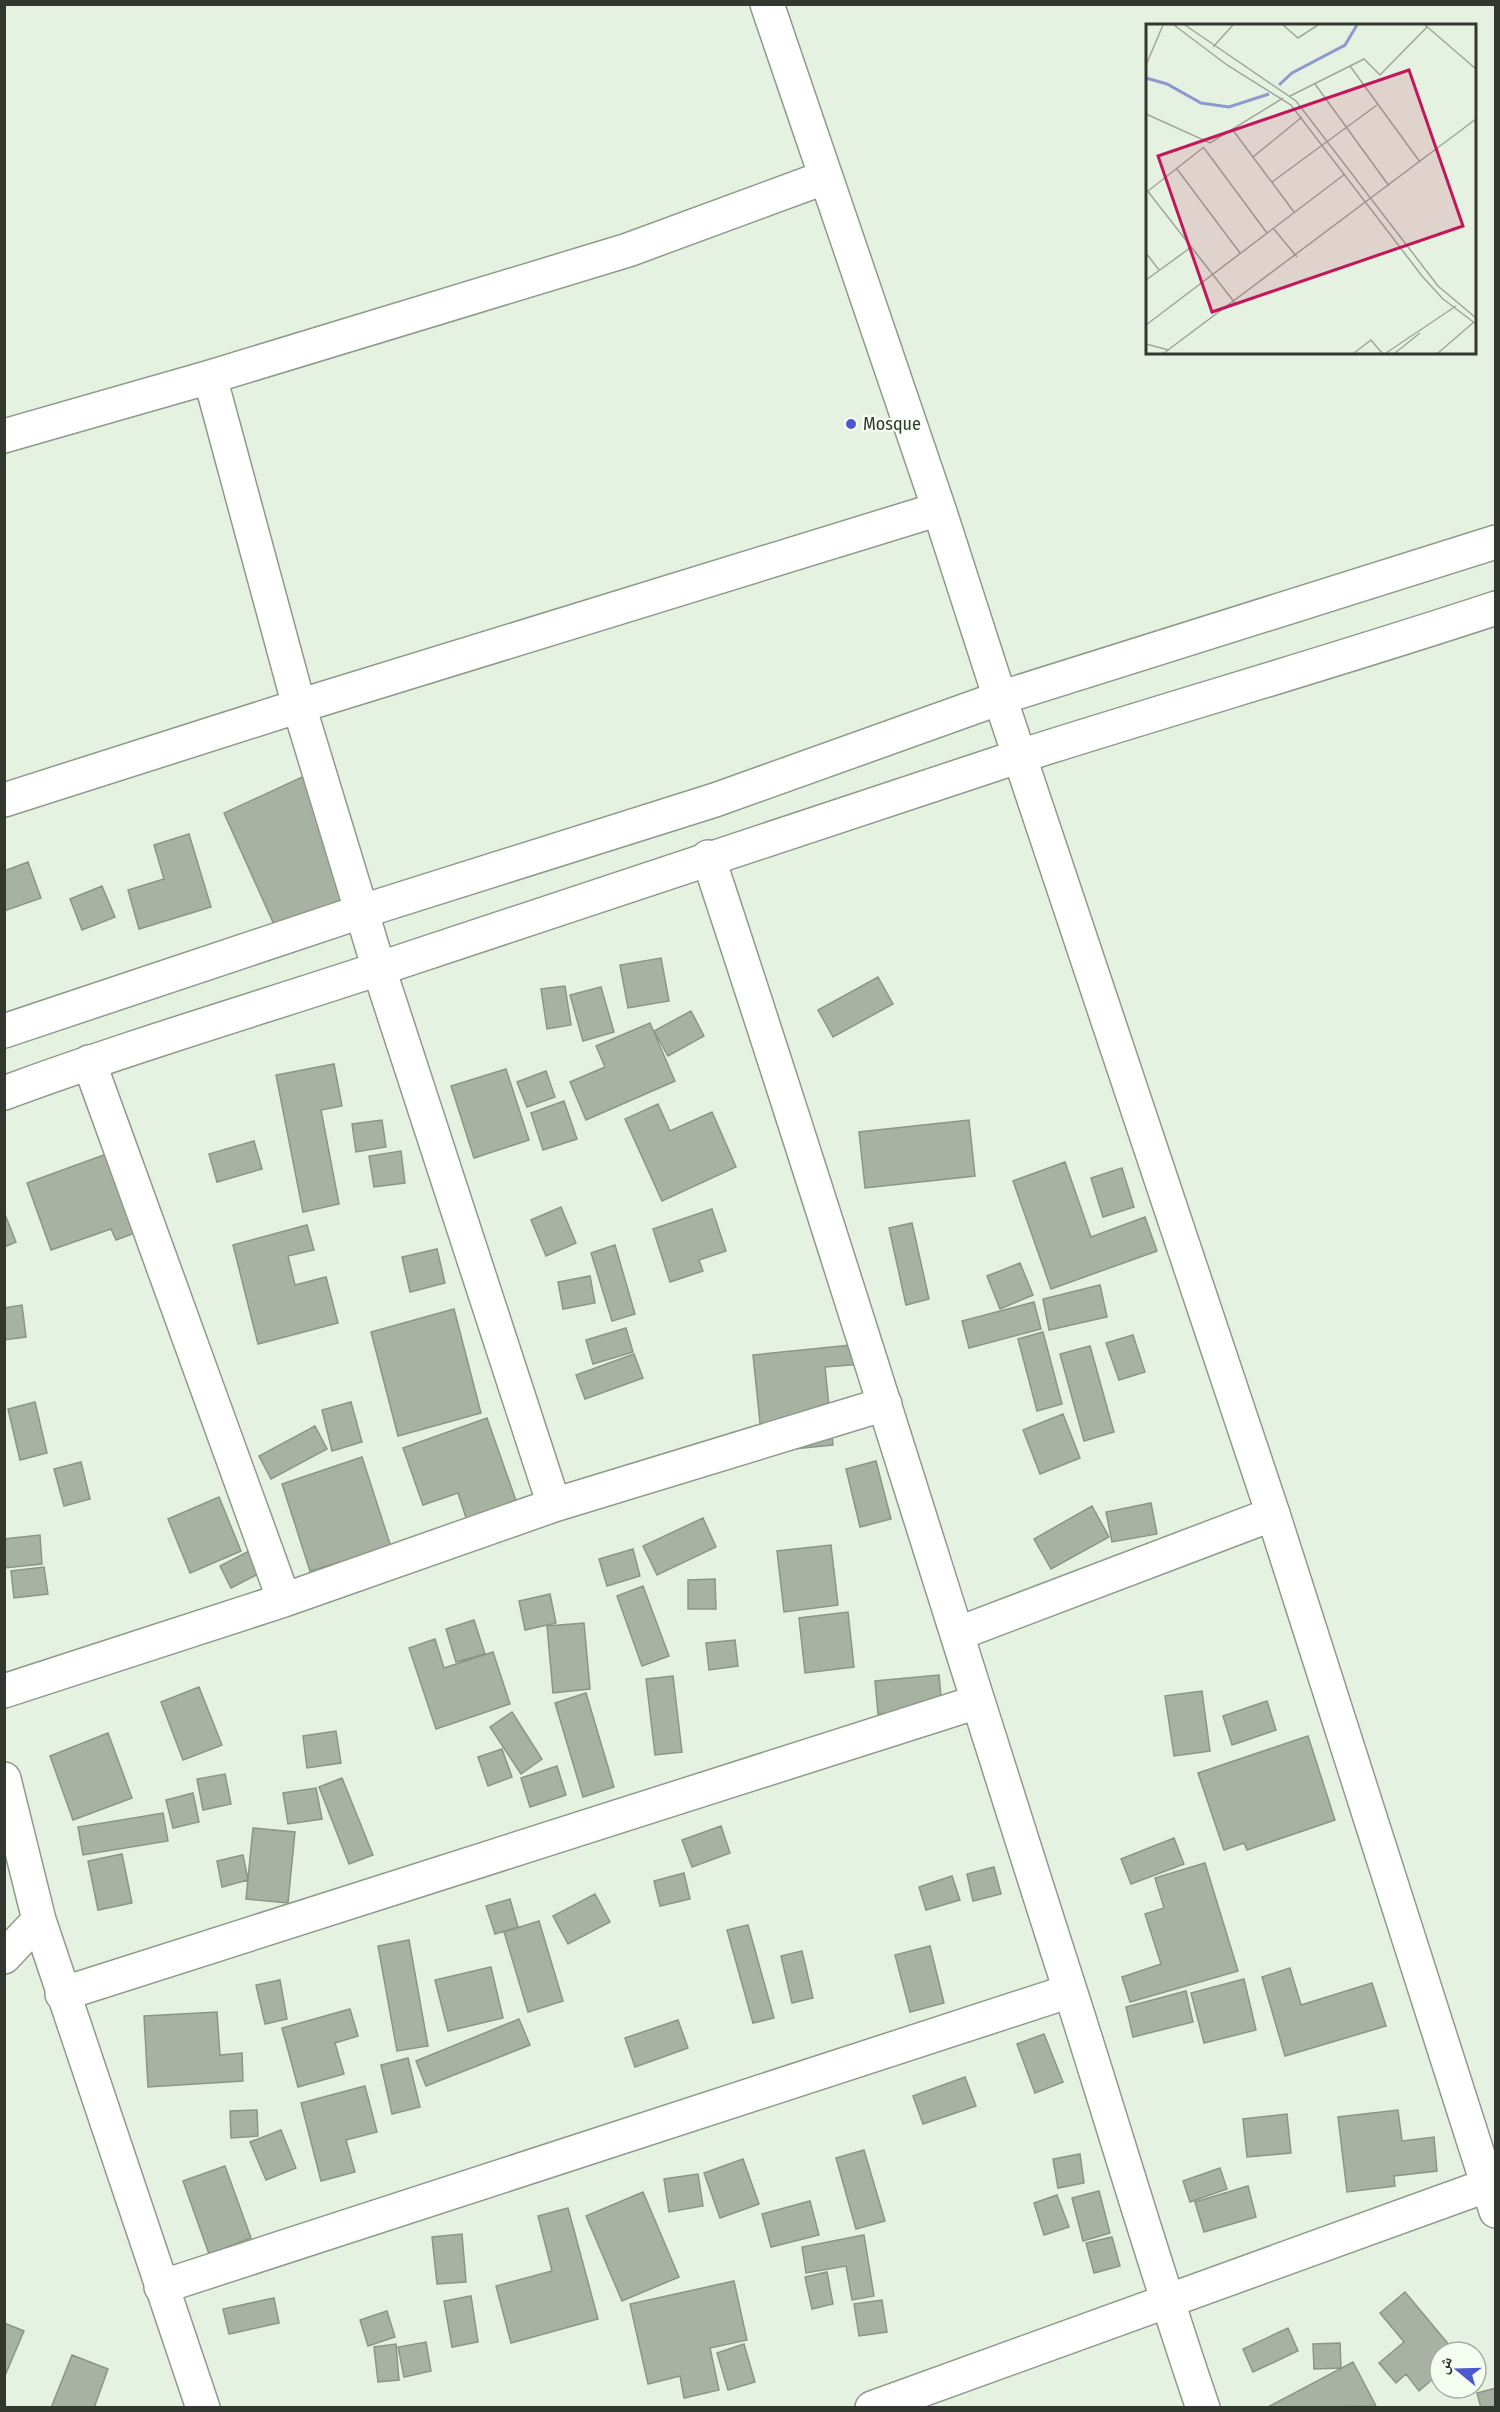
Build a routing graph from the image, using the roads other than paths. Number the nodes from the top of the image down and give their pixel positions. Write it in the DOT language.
graph roads {
  1 [pos="767,4"];
  2 [pos="826,177"];
  3 [pos="210,377"];
  4 [pos="4,436"];
  5 [pos="939,509"];
  6 [pos="1496,542"];
  7 [pos="1496,608"];
  8 [pos="1000,698"];
  9 [pos="299,706"];
  10 [pos="1020,756"];
  11 [pos="4,800"];
  12 [pos="708,857"];
  13 [pos="363,911"];
  14 [pos="379,969"];
  15 [pos="4,1031"];
  16 [pos="89,1062"];
  17 [pos="4,1093"];
  18 [pos="885,1404"];
  19 [pos="554,1505"];
  20 [pos="1274,1514"];
  21 [pos="284,1600"];
  22 [pos="957,1634"];
  23 [pos="4,1691"];
  24 [pos="977,1702"];
  25 [pos="4,1779"];
  26 [pos="39,1920"];
  27 [pos="4,1957"];
  28 [pos="1070,1991"];
  29 [pos="62,1994"];
  30 [pos="1492,2198"];
  31 [pos="161,2287"];
  32 [pos="1166,2300"];
  33 [pos="876,2407"];
  34 [pos="203,2408"];
  35 [pos="1203,2408"];
  1 -- 2 [label="street"];
  2 -- 3 [label="street"];
  2 -- 5 [label="street"];
  3 -- 4 [label="street"];
  3 -- 9 [label="street"];
  5 -- 8 [label="street"];
  5 -- 9 [label="street"];
  6 -- 8 [label="street"];
  7 -- 10 [label="street"];
  8 -- 10 [label="street"];
  8 -- 13 [label="street"];
  9 -- 11 [label="street"];
  9 -- 13 [label="street"];
  10 -- 12 [label="street"];
  10 -- 20 [label="street"];
  12 -- 14 [label="street"];
  12 -- 18 [label="street"];
  13 -- 14 [label="street"];
  13 -- 15 [label="street"];
  14 -- 16 [label="street"];
  14 -- 19 [label="street"];
  16 -- 17 [label="street"];
  16 -- 21 [label="street"];
  18 -- 19 [label="street"];
  18 -- 22 [label="street"];
  19 -- 21 [label="street"];
  20 -- 22 [label="street"];
  20 -- 30 [label="street"];
  21 -- 23 [label="street"];
  22 -- 24 [label="street"];
  24 -- 28 [label="street"];
  24 -- 29 [label="street"];
  25 -- 26 [label="street"];
  26 -- 27 [label="street"];
  26 -- 29 [label="street"];
  28 -- 31 [label="street"];
  28 -- 32 [label="street"];
  29 -- 31 [label="street"];
  30 -- 32 [label="street"];
  31 -- 34 [label="street"];
  32 -- 33 [label="street"];
  32 -- 35 [label="street"];
}
